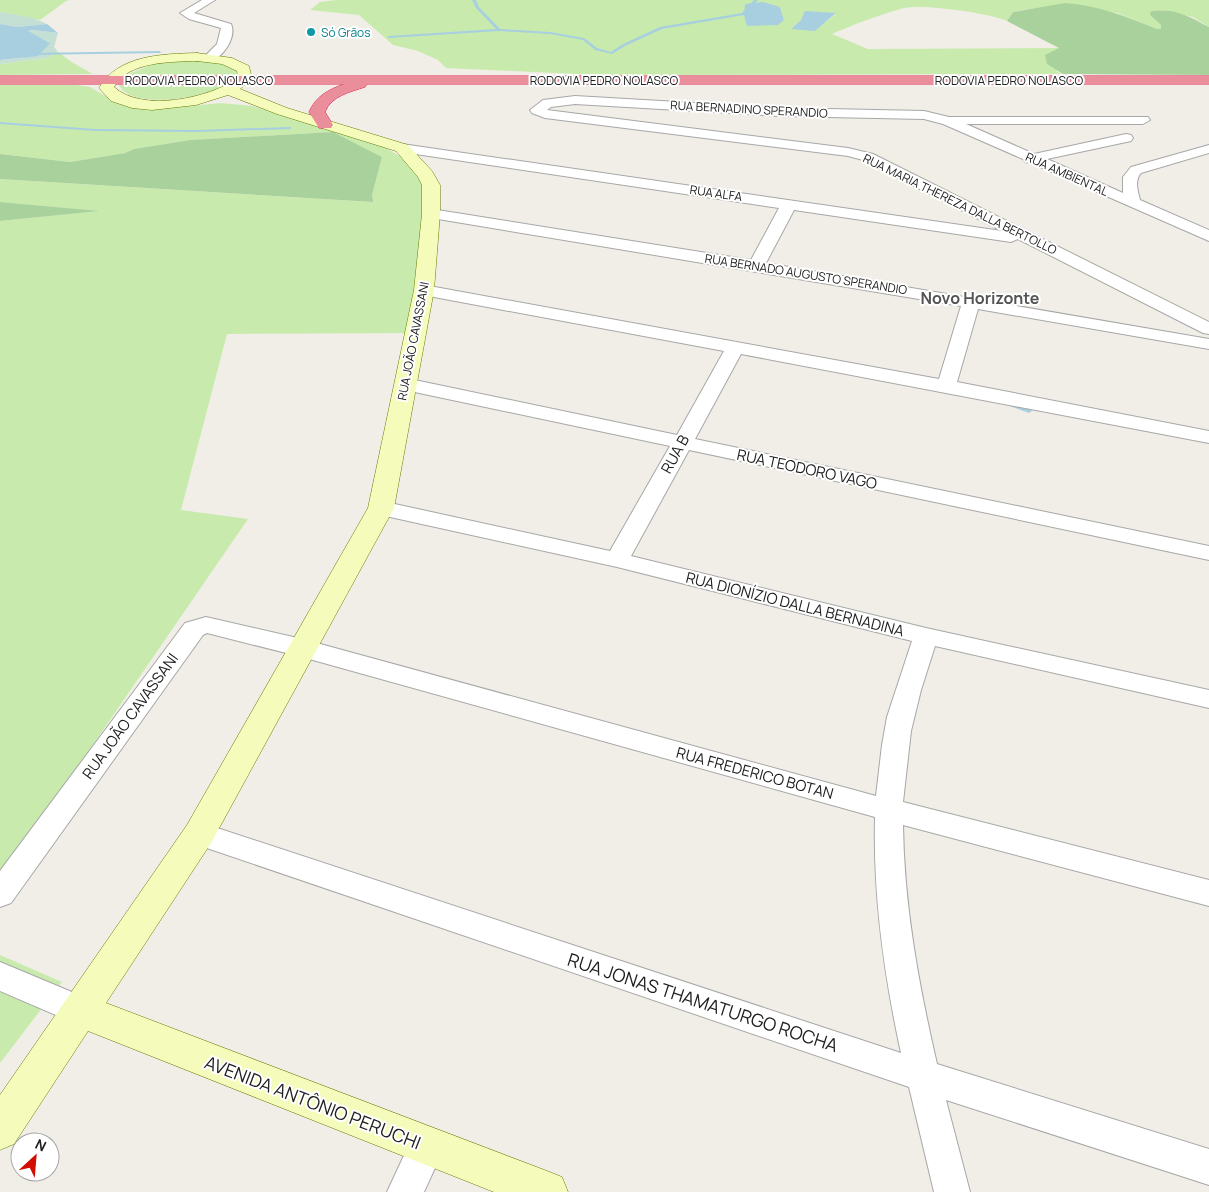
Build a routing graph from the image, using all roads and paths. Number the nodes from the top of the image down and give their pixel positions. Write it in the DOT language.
graph roads {
  1 [pos="210,0"];
  2 [pos="208,58"];
  3 [pos="27,79"];
  4 [pos="373,79"];
  5 [pos="0,80"];
  6 [pos="111,80"];
  7 [pos="240,81"];
  8 [pos="1208,81"];
  9 [pos="204,100"];
  10 [pos="282,111"];
  11 [pos="545,114"];
  12 [pos="924,114"];
  13 [pos="948,120"];
  14 [pos="1143,120"];
  15 [pos="325,125"];
  16 [pos="1126,138"];
  17 [pos="402,148"];
  18 [pos="1209,149"];
  19 [pos="1030,159"];
  20 [pos="1133,203"];
  21 [pos="789,204"];
  22 [pos="431,214"];
  23 [pos="1209,236"];
  24 [pos="1030,240"];
  25 [pos="756,266"];
  26 [pos="424,290"];
  27 [pos="971,302"];
  28 [pos="1209,329"];
  29 [pos="1209,344"];
  30 [pos="735,348"];
  31 [pos="405,384"];
  32 [pos="946,386"];
  33 [pos="1209,437"];
  34 [pos="681,443"];
  35 [pos="381,508"];
  36 [pos="1209,553"];
  37 [pos="617,560"];
  38 [pos="926,636"];
  39 [pos="302,648"];
  40 [pos="1209,699"];
  41 [pos="888,810"];
  42 [pos="199,834"];
  43 [pos="1209,893"];
  44 [pos="0,894"];
  45 [pos="0,976"];
  46 [pos="79,1010"];
  47 [pos="924,1076"];
  48 [pos="0,1130"];
  49 [pos="426,1146"];
  50 [pos="1209,1167"];
  51 [pos="405,1192"];
  52 [pos="547,1192"];
  53 [pos="952,1192"];
  1 -- 2 [label="street"];
  2 -- 6 [label="main road"];
  2 -- 7 [label="main road"];
  3 -- 5 [label="highway"];
  3 -- 6 [label="highway"];
  3 -- 6 [label="highway"];
  4 -- 7 [label="highway, RODOVIA PEDRO NOLASCO"];
  4 -- 8 [label="highway, RODOVIA PEDRO NOLASCO"];
  4 -- 15 [label="highway"];
  6 -- 7 [label="highway, RODOVIA PEDRO NOLASCO"];
  6 -- 9 [label="main road"];
  7 -- 9 [label="main road"];
  7 -- 10 [label="main road"];
  9 -- 10 [label="main road"];
  10 -- 15 [label="main road"];
  11 -- 12 [label="street, RUA BERNADINO SPERANDIO"];
  11 -- 24 [label="street, RUA MARIA THEREZA DALLA BERTOLLO"];
  12 -- 13 [label="street, RUA AMBIENTAL"];
  13 -- 14 [label="street"];
  13 -- 19 [label="street, RUA AMBIENTAL"];
  15 -- 17 [label="main road"];
  16 -- 19 [label="street"];
  17 -- 21 [label="street, RUA ALFA"];
  17 -- 22 [label="main road, RUA JOÃO CAVASSANI"];
  18 -- 20 [label="street"];
  19 -- 20 [label="street, RUA AMBIENTAL"];
  20 -- 23 [label="street, RUA AMBIENTAL"];
  21 -- 24 [label="street, RUA ALFA"];
  21 -- 25 [label="street"];
  22 -- 25 [label="street, RUA BERNADO AUGUSTO SPERANDIO"];
  22 -- 26 [label="main road, RUA JOÃO CAVASSANI"];
  24 -- 28 [label="street, RUA MARIA THEREZA DALLA BERTOLLO"];
  25 -- 27 [label="street, RUA BERNADO AUGUSTO SPERANDIO"];
  26 -- 30 [label="street"];
  26 -- 31 [label="main road, RUA JOÃO CAVASSANI"];
  27 -- 29 [label="street, RUA BERNADO AUGUSTO SPERANDIO"];
  27 -- 32 [label="street"];
  30 -- 32 [label="street"];
  30 -- 34 [label="street, RUA B"];
  31 -- 34 [label="street, RUA TEODORO VAGO"];
  31 -- 35 [label="main road, RUA JOÃO CAVASSANI"];
  32 -- 33 [label="street"];
  34 -- 36 [label="street, RUA TEODORO VAGO"];
  34 -- 37 [label="street, RUA B"];
  35 -- 37 [label="street, RUA DIONÍZIO DALLA BERNADINA"];
  35 -- 39 [label="main road, RUA JOÃO CAVASSANI"];
  37 -- 38 [label="street, RUA DIONÍZIO DALLA BERNADINA"];
  38 -- 40 [label="street, RUA DIONÍZIO DALLA BERNADINA"];
  38 -- 41 [label="street"];
  39 -- 41 [label="street, RUA FREDERICO BOTAN"];
  39 -- 42 [label="main road, RUA JOÃO CAVASSANI"];
  39 -- 44 [label="street, RUA JOÃO CAVASSANI"];
  41 -- 43 [label="street, RUA FREDERICO BOTAN"];
  41 -- 47 [label="street"];
  42 -- 46 [label="main road, RUA JOÃO CAVASSANI"];
  42 -- 47 [label="street, RUA JONAS THAMATURGO ROCHA"];
  45 -- 46 [label="street"];
  46 -- 48 [label="main road, RUA JOÃO CAVASSANI"];
  46 -- 49 [label="main road, AVENIDA ANTÔNIO PERUCHI"];
  47 -- 50 [label="street, RUA JONAS THAMATURGO ROCHA"];
  47 -- 53 [label="street"];
  49 -- 51 [label="street"];
  49 -- 52 [label="main road, AVENIDA ANTÔNIO PERUCHI"];
}
